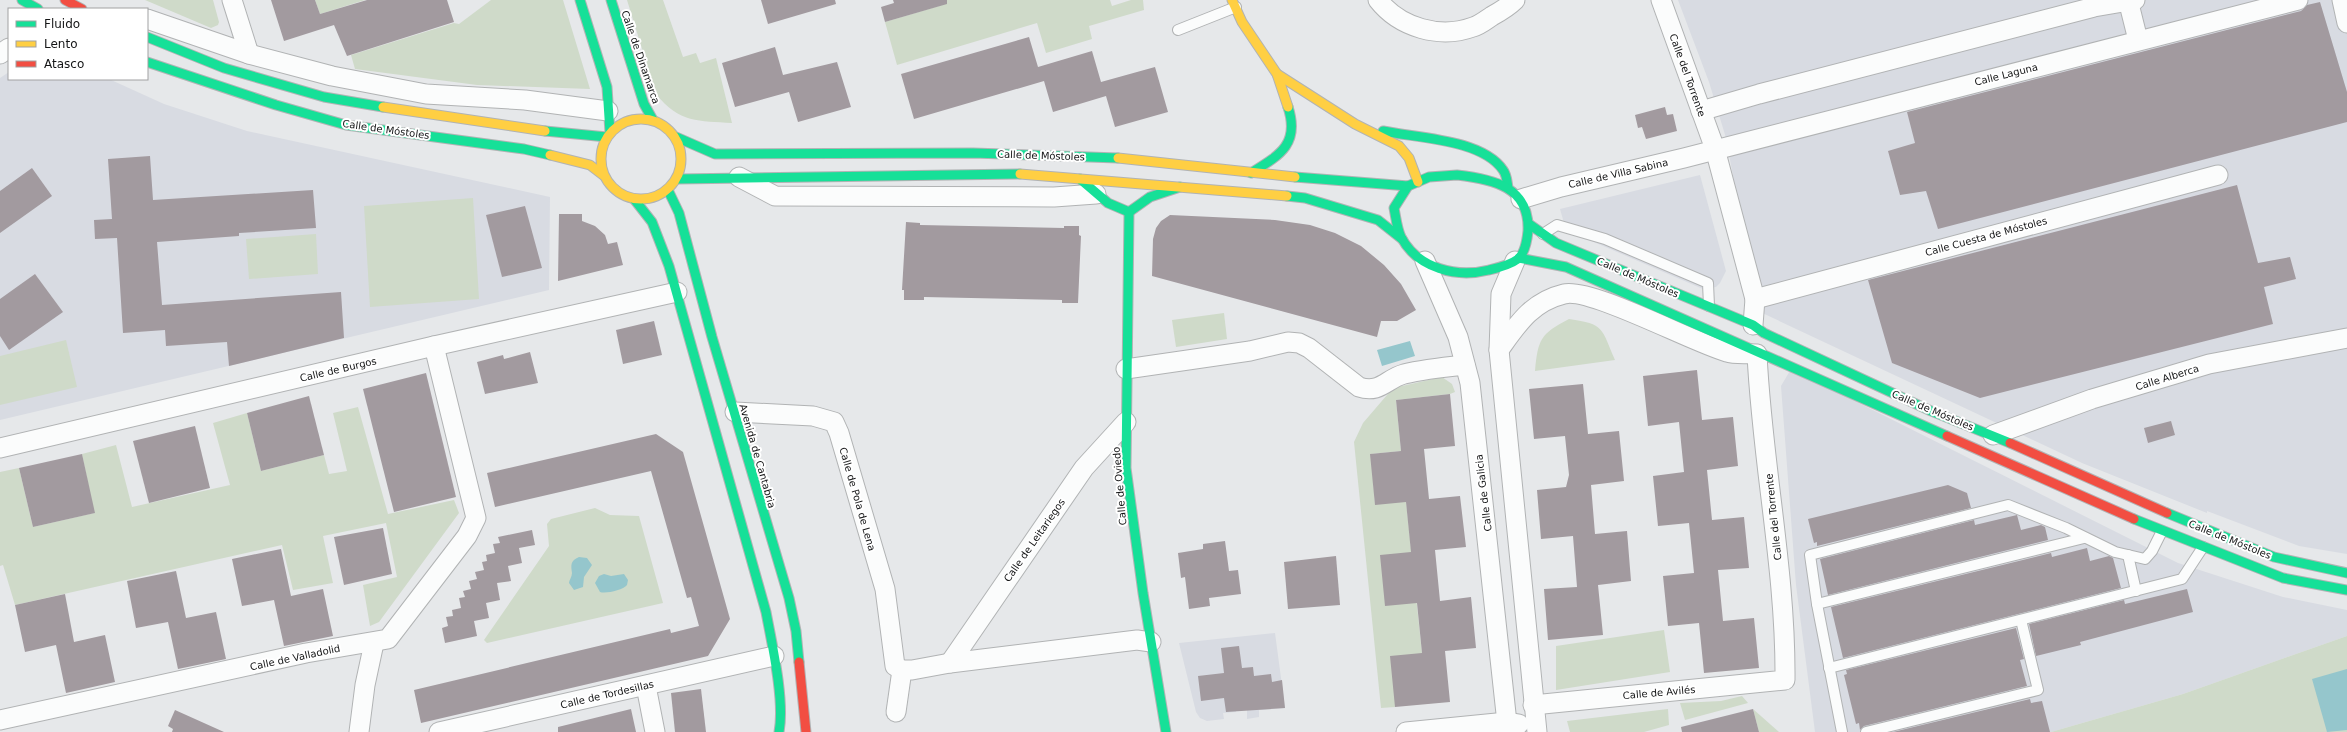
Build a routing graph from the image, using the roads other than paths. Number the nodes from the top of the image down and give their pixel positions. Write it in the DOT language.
graph roads {
  1 [pos="22,0"];
  2 [pos="65,0"];
  3 [pos="232,0"];
  4 [pos="580,0"];
  5 [pos="611,0"];
  6 [pos="1378,0"];
  7 [pos="1515,0"];
  8 [pos="1661,0"];
  9 [pos="2298,0"];
  10 [pos="2342,0"];
  11 [pos="2130,1"];
  12 [pos="1234,4"];
  13 [pos="36,8"];
  14 [pos="80,8"];
  15 [pos="148,19"];
  16 [pos="2347,23"];
  17 [pos="1178,30"];
  18 [pos="148,37"];
  19 [pos="2138,40"];
  20 [pos="249,54"];
  21 [pos="148,62"];
  22 [pos="1277,74"];
  23 [pos="608,111"];
  24 [pos="1701,111"];
  25 [pos="654,120"];
  26 [pos="1354,124"];
  27 [pos="608,135"];
  28 [pos="676,137"];
  29 [pos="1715,149"];
  30 [pos="1251,173"];
  31 [pos="603,175"];
  32 [pos="2218,176"];
  33 [pos="738,177"];
  34 [pos="1080,178"];
  35 [pos="677,179"];
  36 [pos="1418,182"];
  37 [pos="1408,186"];
  38 [pos="1180,187"];
  39 [pos="668,190"];
  40 [pos="1515,193"];
  41 [pos="1096,194"];
  42 [pos="634,199"];
  43 [pos="1129,212"];
  44 [pos="1529,224"];
  45 [pos="1543,234"];
  46 [pos="1402,239"];
  47 [pos="1517,260"];
  48 [pos="1425,261"];
  49 [pos="677,292"];
  50 [pos="1755,299"];
  51 [pos="1709,306"];
  52 [pos="1752,326"];
  53 [pos="2347,338"];
  54 [pos="434,346"];
  55 [pos="1499,350"];
  56 [pos="1757,354"];
  57 [pos="1465,365"];
  58 [pos="1126,369"];
  59 [pos="735,412"];
  60 [pos="1126,422"];
  61 [pos="1993,435"];
  62 [pos="0,448"];
  63 [pos="2162,531"];
  64 [pos="2084,538"];
  65 [pos="2203,547"];
  66 [pos="2128,555"];
  67 [pos="2347,573"];
  68 [pos="2347,590"];
  69 [pos="2136,591"];
  70 [pos="1817,604"];
  71 [pos="2021,620"];
  72 [pos="1151,642"];
  73 [pos="374,643"];
  74 [pos="774,656"];
  75 [pos="950,663"];
  76 [pos="1829,668"];
  77 [pos="902,670"];
  78 [pos="1785,680"];
  79 [pos="646,686"];
  80 [pos="1533,705"];
  81 [pos="896,712"];
  82 [pos="0,720"];
  83 [pos="1508,727"];
  84 [pos="1536,730"];
  85 [pos="359,732"];
  86 [pos="440,732"];
  87 [pos="655,732"];
  88 [pos="779,732"];
  89 [pos="806,732"];
  90 [pos="1166,732"];
  91 [pos="1406,732"];
  92 [pos="1842,732"];
  93 [pos="1866,732"];
  1 -- 13 [label="main road"];
  2 -- 14 [label="main road"];
  3 -- 20 [label="street"];
  4 -- 23 [label="main road"];
  5 -- 25 [label="main road, Calle de Dinamarca"];
  6 -- 7 [label="street"];
  8 -- 24 [label="street, Calle del Torrente"];
  9 -- 19 [label="street, Calle Laguna"];
  10 -- 16 [label="street"];
  11 -- 19 [label="street"];
  11 -- 24 [label="street"];
  12 -- 17 [label="lane"];
  12 -- 22 [label="main road"];
  15 -- 20 [label="street"];
  18 -- 27 [label="main road, Calle de Móstoles"];
  19 -- 29 [label="street, Calle Laguna"];
  20 -- 23 [label="street"];
  21 -- 31 [label="main road, Calle de Móstoles"];
  22 -- 26 [label="main road"];
  22 -- 30 [label="main road"];
  23 -- 27 [label="main road"];
  24 -- 29 [label="street, Calle del Torrente"];
  25 -- 27 [label="main road"];
  25 -- 28 [label="main road"];
  26 -- 36 [label="main road"];
  26 -- 40 [label="main road"];
  27 -- 31 [label="main road"];
  28 -- 30 [label="main road, Calle de Móstoles"];
  28 -- 35 [label="main road"];
  29 -- 40 [label="street, Calle de Villa Sabina"];
  29 -- 50 [label="street, Calle del Torrente"];
  30 -- 37 [label="main road, Calle de Móstoles"];
  31 -- 42 [label="main road"];
  32 -- 50 [label="street, Calle Cuesta de Móstoles"];
  33 -- 34 [label="main road, Calle de Móstoles"];
  33 -- 35 [label="main road, Calle de Móstoles"];
  33 -- 41 [label="street, Calle de Móstoles"];
  34 -- 38 [label="main road, Calle de Móstoles"];
  34 -- 41 [label="main road"];
  35 -- 39 [label="main road"];
  36 -- 37 [label="main road"];
  36 -- 40 [label="main road"];
  37 -- 46 [label="main road"];
  38 -- 43 [label="main road"];
  38 -- 46 [label="main road, Calle de Móstoles"];
  39 -- 42 [label="main road"];
  39 -- 59 [label="main road, Avenida de Cantabria"];
  40 -- 44 [label="main road"];
  41 -- 43 [label="main road"];
  42 -- 49 [label="main road"];
  43 -- 58 [label="main road, Calle de Oviedo"];
  44 -- 45 [label="main road, Calle de Móstoles"];
  44 -- 47 [label="main road"];
  45 -- 51 [label="main road, Calle de Móstoles"];
  45 -- 51 [label="lane"];
  46 -- 48 [label="main road"];
  47 -- 48 [label="main road"];
  47 -- 55 [label="street"];
  47 -- 56 [label="main road, Calle de Móstoles"];
  48 -- 57 [label="street, Calle de Galicia"];
  49 -- 54 [label="street, Calle de Burgos"];
  49 -- 74 [label="main road"];
  50 -- 52 [label="street"];
  51 -- 52 [label="main road, Calle de Móstoles"];
  52 -- 61 [label="main road, Calle de Móstoles"];
  53 -- 61 [label="street, Calle Alberca"];
  54 -- 62 [label="street, Calle de Burgos"];
  54 -- 73 [label="street, Calle de Valladolid"];
  55 -- 56 [label="street, Calle de Móstoles"];
  55 -- 80 [label="street"];
  56 -- 63 [label="main road, Calle de Móstoles"];
  56 -- 78 [label="street, Calle del Torrente"];
  57 -- 58 [label="street"];
  57 -- 83 [label="street, Calle de Galicia"];
  58 -- 60 [label="main road, Calle de Oviedo"];
  59 -- 77 [label="street, Calle de Pola de Lena"];
  59 -- 89 [label="main road, Avenida de Cantabria"];
  60 -- 72 [label="main road, Calle de Oviedo"];
  60 -- 75 [label="street, Calle de Leitariegos"];
  61 -- 67 [label="main road, Calle de Móstoles"];
  63 -- 65 [label="main road, Calle de Móstoles"];
  63 -- 66 [label="lane"];
  64 -- 66 [label="lane"];
  64 -- 70 [label="lane"];
  64 -- 70 [label="lane"];
  65 -- 68 [label="main road, Calle de Móstoles"];
  65 -- 69 [label="lane"];
  66 -- 69 [label="lane"];
  69 -- 71 [label="lane"];
  70 -- 76 [label="lane"];
  71 -- 76 [label="lane"];
  71 -- 93 [label="lane"];
  72 -- 75 [label="street"];
  72 -- 90 [label="main road, Calle de Oviedo"];
  73 -- 82 [label="street, Calle de Valladolid"];
  73 -- 85 [label="street"];
  74 -- 79 [label="street, Calle de Tordesillas"];
  74 -- 88 [label="main road"];
  75 -- 77 [label="street"];
  76 -- 92 [label="lane"];
  77 -- 81 [label="street"];
  78 -- 80 [label="street, Calle de Avilés"];
  79 -- 86 [label="street, Calle de Tordesillas"];
  79 -- 87 [label="street"];
  80 -- 84 [label="street"];
  83 -- 84 [label="street"];
  83 -- 91 [label="street"];
}
